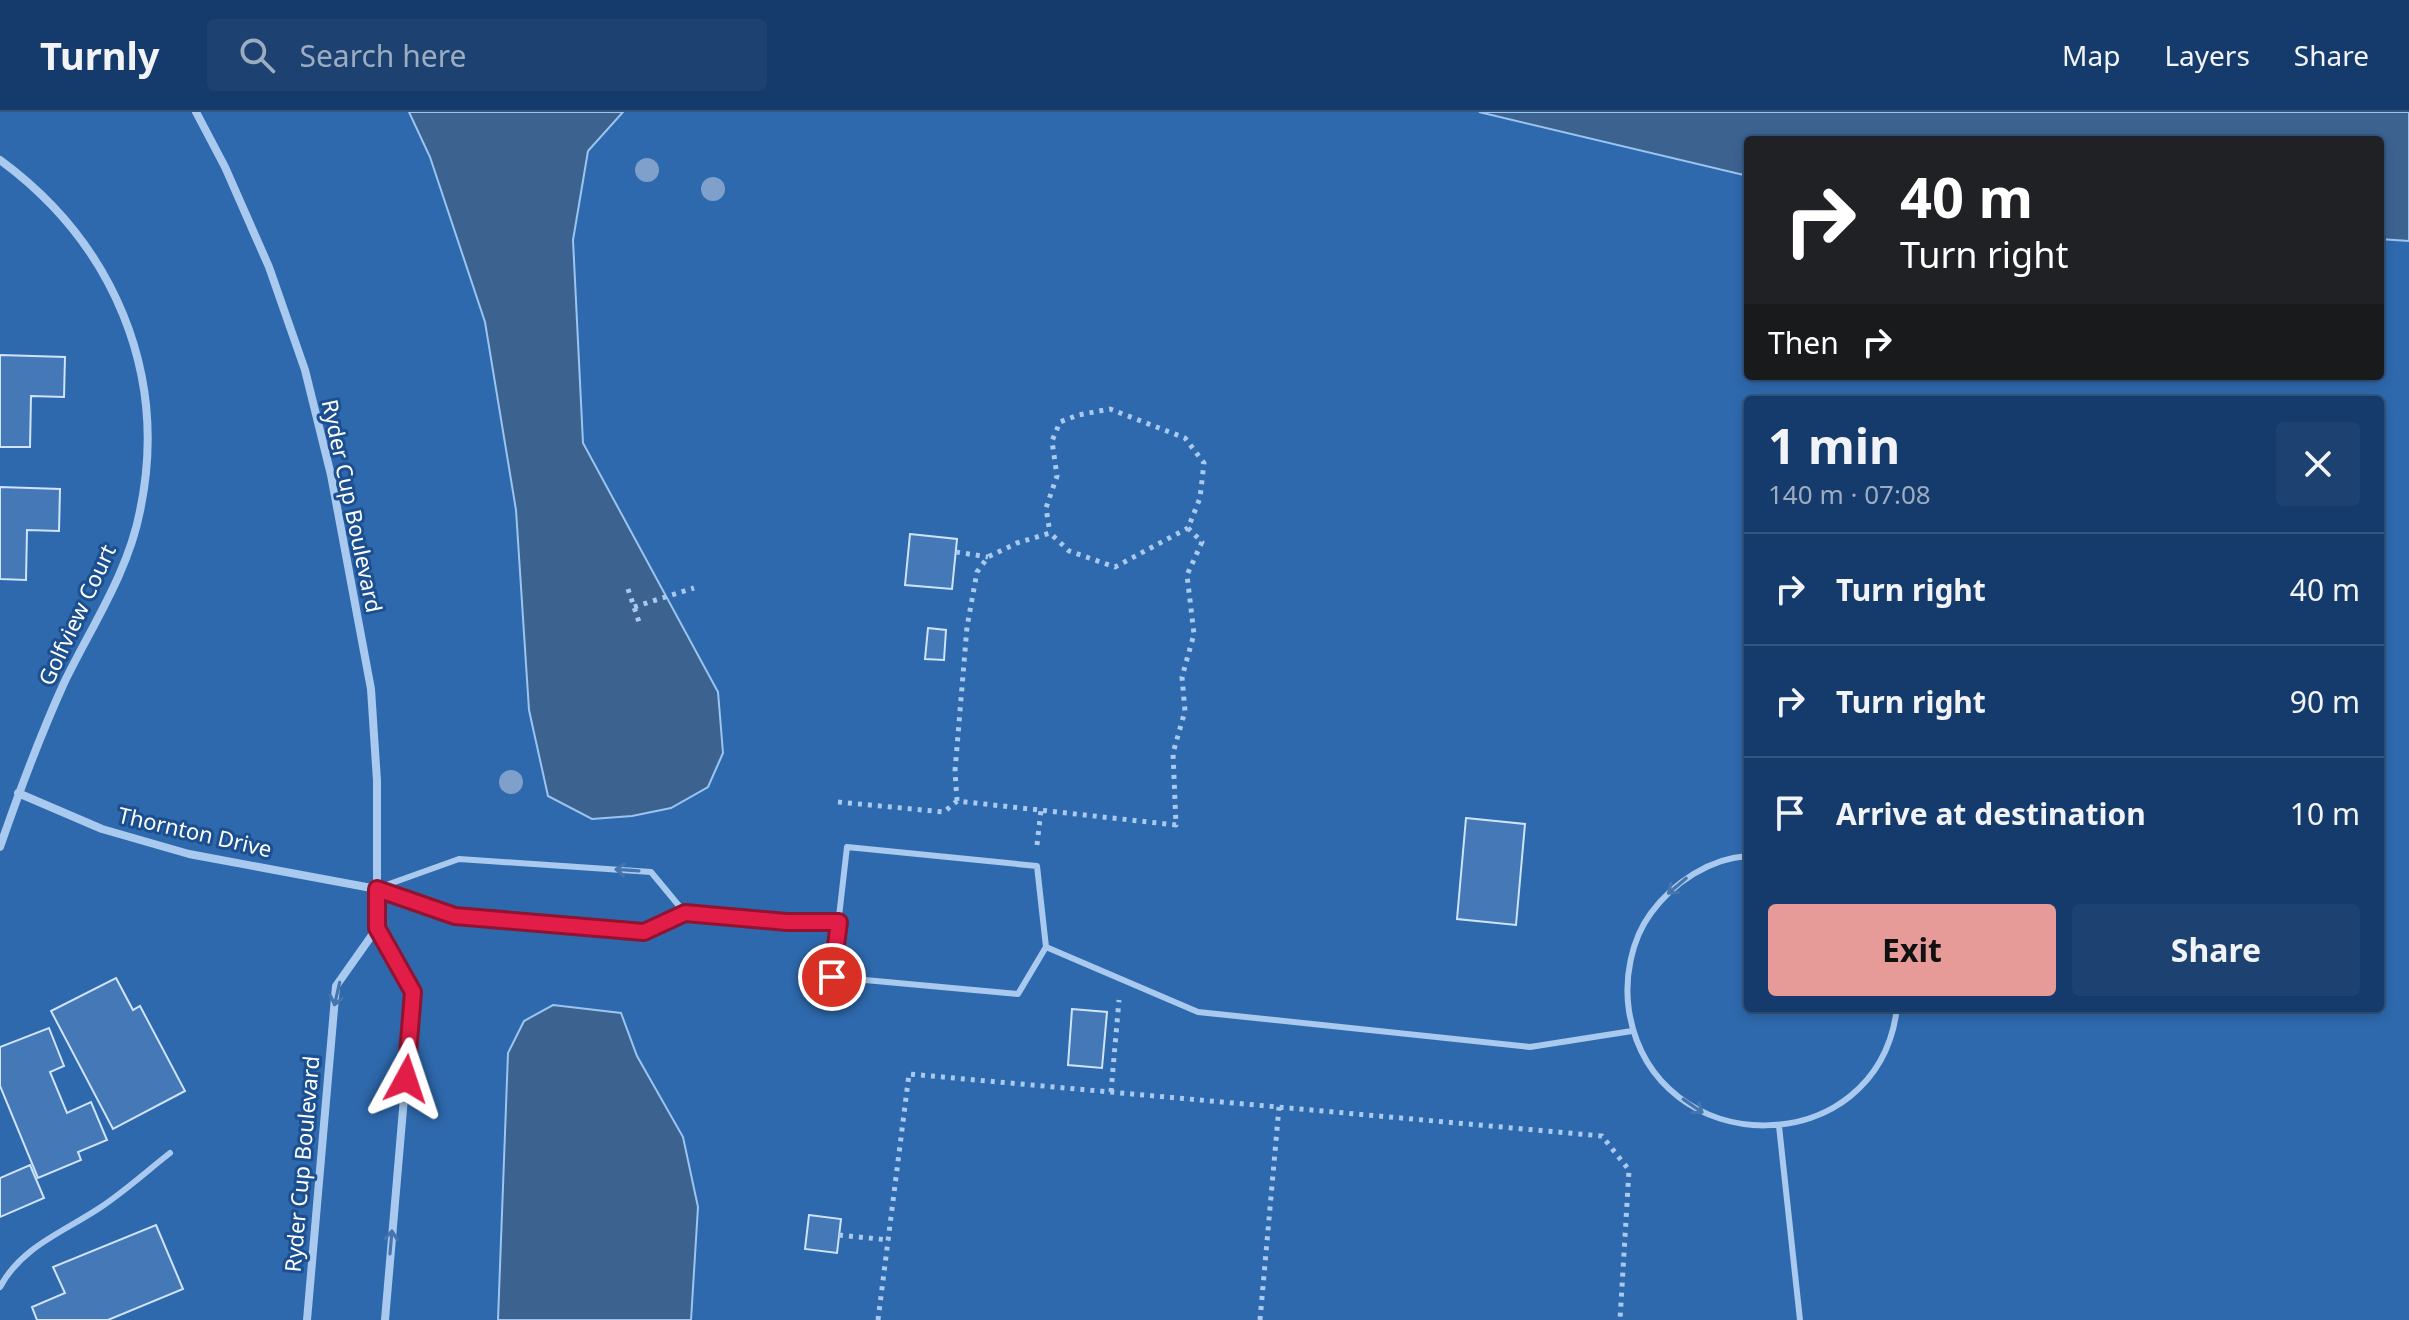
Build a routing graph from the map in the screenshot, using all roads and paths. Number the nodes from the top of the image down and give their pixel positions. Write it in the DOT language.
graph roads {
  1 [pos="196,112"];
  2 [pos="0,160"];
  3 [pos="1188,528"];
  4 [pos="1050,533"];
  5 [pos="956,552"];
  6 [pos="988,557"];
  7 [pos="694,588"];
  8 [pos="628,589"];
  9 [pos="634,607"];
  10 [pos="640,625"];
  11 [pos="18,793"];
  12 [pos="957,801"];
  13 [pos="838,802"];
  14 [pos="1041,810"];
  15 [pos="0,847"];
  16 [pos="1744,857"];
  17 [pos="1035,866"];
  18 [pos="377,889"];
  19 [pos="685,913"];
  20 [pos="839,922"];
  21 [pos="377,928"];
  22 [pos="1046,947"];
  23 [pos="1121,979"];
  24 [pos="1897,1012"];
  25 [pos="1632,1031"];
  26 [pos="1111,1092"];
  27 [pos="1279,1107"];
  28 [pos="1779,1126"];
  29 [pos="170,1153"];
  30 [pos="839,1235"];
  31 [pos="889,1240"];
  32 [pos="0,1287"];
  33 [pos="307,1320"];
  34 [pos="385,1320"];
  35 [pos="878,1320"];
  36 [pos="1260,1320"];
  37 [pos="1620,1320"];
  38 [pos="1800,1320"];
  1 -- 18 [label="street, Ryder Cup Boulevard"];
  2 -- 11 [label="street, Golfview Court"];
  3 -- 4 [label="path"];
  3 -- 4 [label="path"];
  3 -- 14 [label="path"];
  4 -- 6 [label="path"];
  5 -- 6 [label="path"];
  6 -- 12 [label="path"];
  7 -- 9 [label="path"];
  8 -- 9 [label="path"];
  9 -- 10 [label="path"];
  11 -- 15 [label="street"];
  11 -- 18 [label="street, Thornton Drive"];
  12 -- 13 [label="path"];
  12 -- 14 [label="path"];
  14 -- 17 [label="path"];
  16 -- 25 [label="lane, one-way"];
  17 -- 20 [label="lane"];
  17 -- 22 [label="lane"];
  18 -- 19 [label="lane"];
  19 -- 18 [label="lane, one-way"];
  18 -- 21 [label="street, Ryder Cup Boulevard"];
  19 -- 20 [label="lane"];
  20 -- 22 [label="lane"];
  21 -- 33 [label="street, Ryder Cup Boulevard, one-way"];
  34 -- 21 [label="street, Ryder Cup Boulevard, one-way"];
  22 -- 23 [label="lane"];
  23 -- 25 [label="lane"];
  23 -- 26 [label="path"];
  24 -- 28 [label="lane"];
  25 -- 28 [label="lane, one-way"];
  26 -- 27 [label="path"];
  26 -- 31 [label="path"];
  27 -- 36 [label="path"];
  27 -- 37 [label="path"];
  28 -- 38 [label="lane"];
  29 -- 32 [label="lane"];
  30 -- 31 [label="path"];
  31 -- 35 [label="path"];
}
